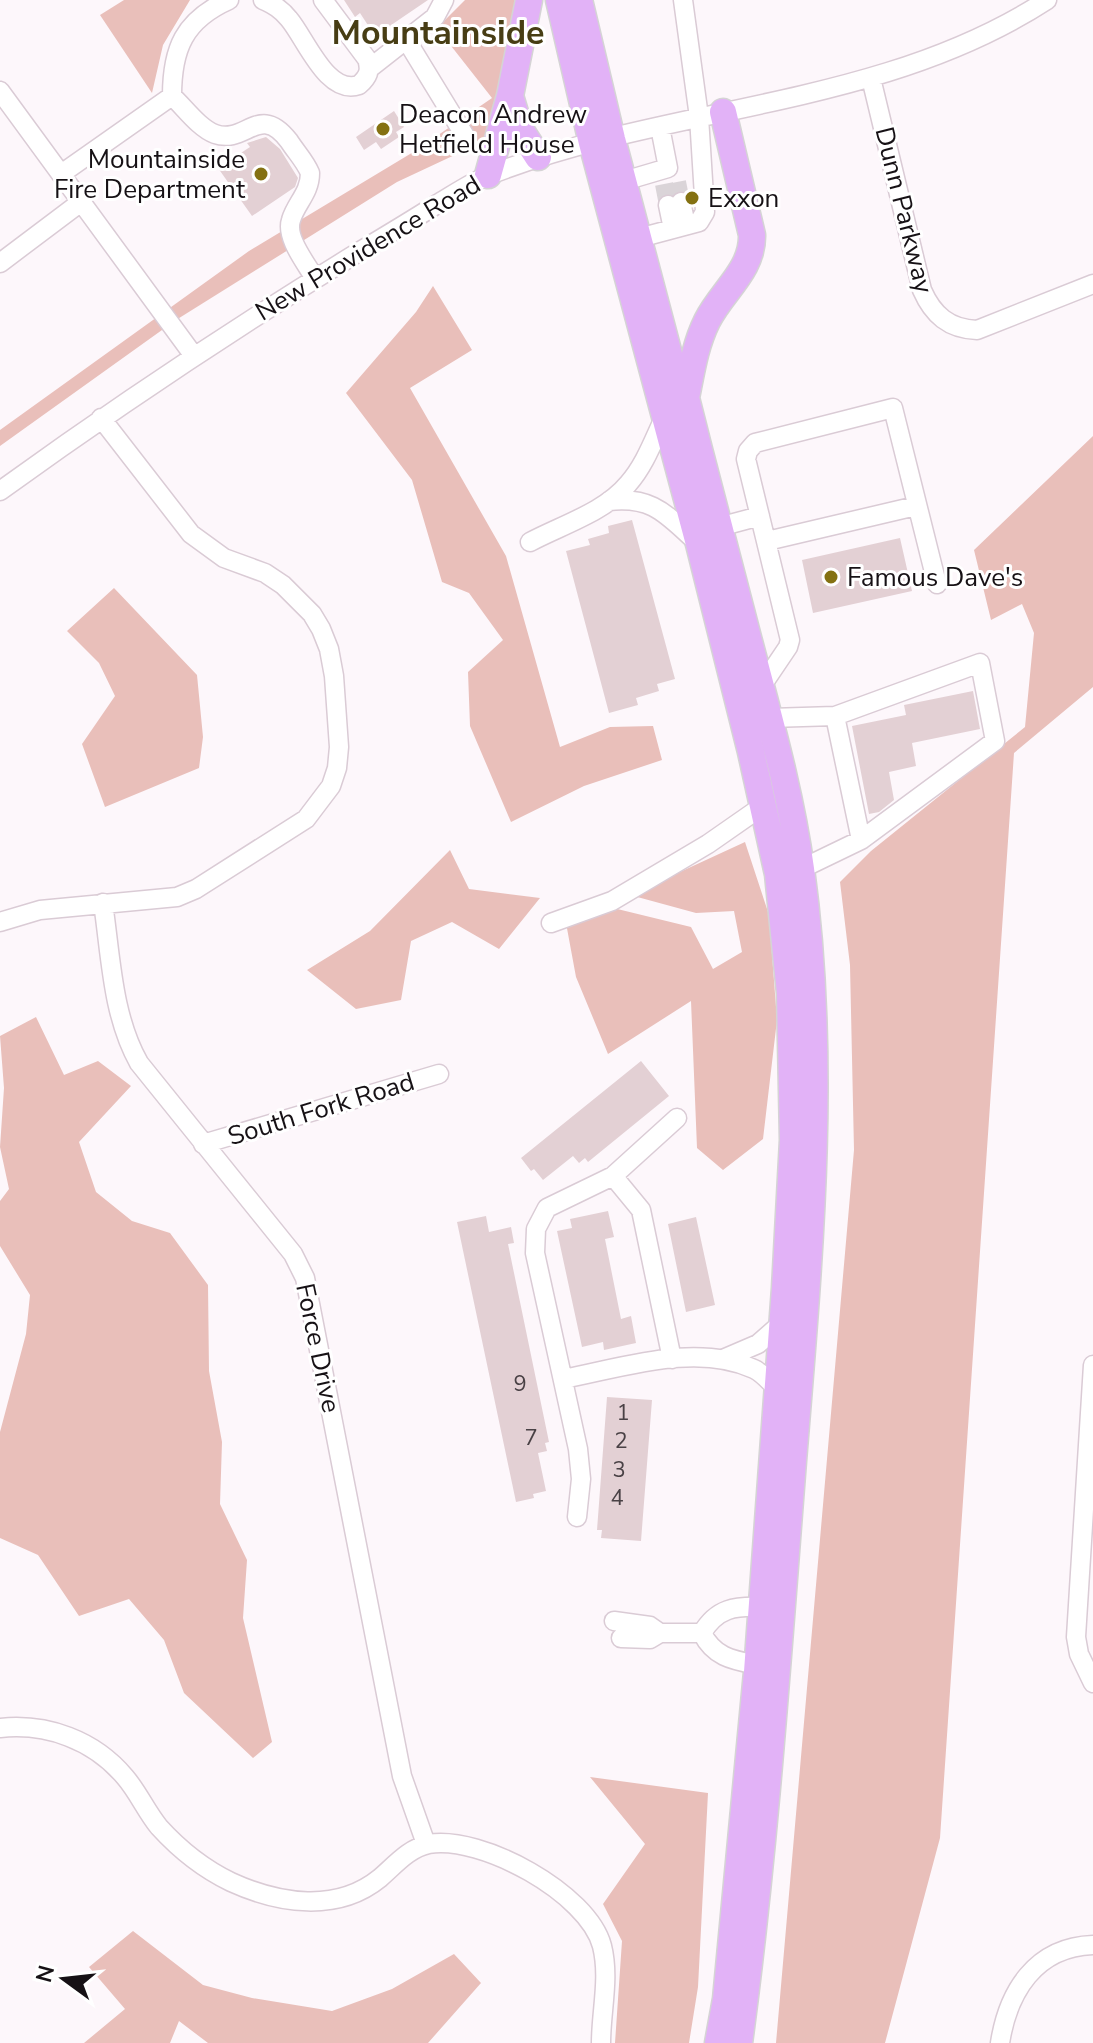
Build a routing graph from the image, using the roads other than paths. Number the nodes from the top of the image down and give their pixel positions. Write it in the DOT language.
graph roads {
  1 [pos="229,0"];
  2 [pos="263,0"];
  3 [pos="323,0"];
  4 [pos="444,0"];
  5 [pos="529,0"];
  6 [pos="559,0"];
  7 [pos="579,0"];
  8 [pos="683,0"];
  9 [pos="1047,0"];
  10 [pos="407,41"];
  11 [pos="370,68"];
  12 [pos="871,78"];
  13 [pos="0,91"];
  14 [pos="172,96"];
  15 [pos="510,96"];
  16 [pos="711,115"];
  17 [pos="660,127"];
  18 [pos="465,136"];
  19 [pos="602,141"];
  20 [pos="538,157"];
  21 [pos="702,162"];
  22 [pos="61,174"];
  23 [pos="668,174"];
  24 [pos="488,175"];
  25 [pos="624,181"];
  26 [pos="81,202"];
  27 [pos="675,203"];
  28 [pos="680,227"];
  29 [pos="639,238"];
  30 [pos="0,263"];
  31 [pos="315,279"];
  32 [pos="1093,284"];
  33 [pos="194,356"];
  34 [pos="686,398"];
  35 [pos="665,416"];
  36 [pos="101,418"];
  37 [pos="0,491"];
  38 [pos="609,501"];
  39 [pos="916,506"];
  40 [pos="760,516"];
  41 [pos="709,536"];
  42 [pos="767,541"];
  43 [pos="530,542"];
  44 [pos="937,584"];
  45 [pos="761,687"];
  46 [pos="835,716"];
  47 [pos="770,718"];
  48 [pos="764,805"];
  49 [pos="861,840"];
  50 [pos="801,869"];
  51 [pos="103,903"];
  52 [pos="0,922"];
  53 [pos="551,923"];
  54 [pos="439,1074"];
  55 [pos="677,1118"];
  56 [pos="203,1144"];
  57 [pos="613,1176"];
  58 [pos="783,1322"];
  59 [pos="672,1359"];
  60 [pos="723,1359"];
  61 [pos="1093,1365"];
  62 [pos="563,1379"];
  63 [pos="778,1390"];
  64 [pos="577,1517"];
  65 [pos="761,1607"];
  66 [pos="618,1630"];
  67 [pos="702,1633"];
  68 [pos="757,1665"];
  69 [pos="1093,1683"];
  70 [pos="0,1728"];
  71 [pos="426,1844"];
  72 [pos="1093,1945"];
  73 [pos="601,2043"];
  74 [pos="718,2043"];
  75 [pos="739,2043"];
  76 [pos="1000,2043"];
  1 -- 14 [label="street"];
  2 -- 11 [label="street"];
  3 -- 11 [label="street"];
  4 -- 10 [label="street"];
  5 -- 15 [label="highway"];
  6 -- 19 [label="highway"];
  7 -- 19 [label="highway"];
  8 -- 16 [label="street"];
  9 -- 12 [label="street, New Providence Road"];
  10 -- 11 [label="street"];
  10 -- 18 [label="street"];
  12 -- 16 [label="street, New Providence Road"];
  12 -- 32 [label="street, Dunn Parkway"];
  13 -- 22 [label="street"];
  14 -- 22 [label="street"];
  14 -- 31 [label="street"];
  15 -- 20 [label="highway"];
  15 -- 24 [label="highway"];
  16 -- 17 [label="street, New Providence Road"];
  16 -- 21 [label="street"];
  16 -- 34 [label="highway"];
  17 -- 19 [label="street, New Providence Road"];
  17 -- 23 [label="street"];
  19 -- 20 [label="street, New Providence Road"];
  19 -- 25 [label="highway"];
  19 -- 35 [label="highway"];
  20 -- 24 [label="street, New Providence Road"];
  21 -- 23 [label="street"];
  21 -- 28 [label="street"];
  22 -- 26 [label="street"];
  23 -- 25 [label="street"];
  24 -- 31 [label="street, New Providence Road"];
  25 -- 29 [label="highway"];
  26 -- 30 [label="street"];
  26 -- 33 [label="street"];
  27 -- 28 [label="street"];
  28 -- 29 [label="street"];
  29 -- 34 [label="highway"];
  31 -- 33 [label="street, New Providence Road"];
  33 -- 36 [label="street, New Providence Road"];
  34 -- 41 [label="highway"];
  35 -- 38 [label="street"];
  35 -- 41 [label="highway"];
  36 -- 37 [label="street, New Providence Road"];
  36 -- 51 [label="street"];
  38 -- 41 [label="street"];
  38 -- 43 [label="street"];
  39 -- 40 [label="street"];
  39 -- 42 [label="street"];
  39 -- 44 [label="street"];
  40 -- 41 [label="street"];
  40 -- 42 [label="street"];
  41 -- 45 [label="highway"];
  41 -- 48 [label="highway"];
  42 -- 45 [label="street"];
  45 -- 47 [label="highway"];
  46 -- 47 [label="street"];
  46 -- 49 [label="street"];
  46 -- 49 [label="street"];
  47 -- 50 [label="highway"];
  48 -- 53 [label="street"];
  48 -- 58 [label="highway"];
  49 -- 50 [label="street"];
  50 -- 75 [label="highway"];
  51 -- 52 [label="street"];
  51 -- 56 [label="street, Force Drive"];
  54 -- 56 [label="street, South Fork Road"];
  55 -- 57 [label="street"];
  56 -- 71 [label="street, Force Drive"];
  57 -- 59 [label="street"];
  57 -- 62 [label="street"];
  58 -- 60 [label="street"];
  58 -- 63 [label="highway"];
  59 -- 60 [label="street"];
  59 -- 62 [label="street"];
  60 -- 63 [label="street"];
  61 -- 69 [label="street"];
  62 -- 64 [label="street"];
  63 -- 65 [label="highway"];
  65 -- 67 [label="street"];
  65 -- 68 [label="highway"];
  66 -- 67 [label="street"];
  67 -- 68 [label="street"];
  68 -- 74 [label="highway"];
  70 -- 71 [label="street"];
  71 -- 73 [label="street"];
  72 -- 76 [label="street"];
}
